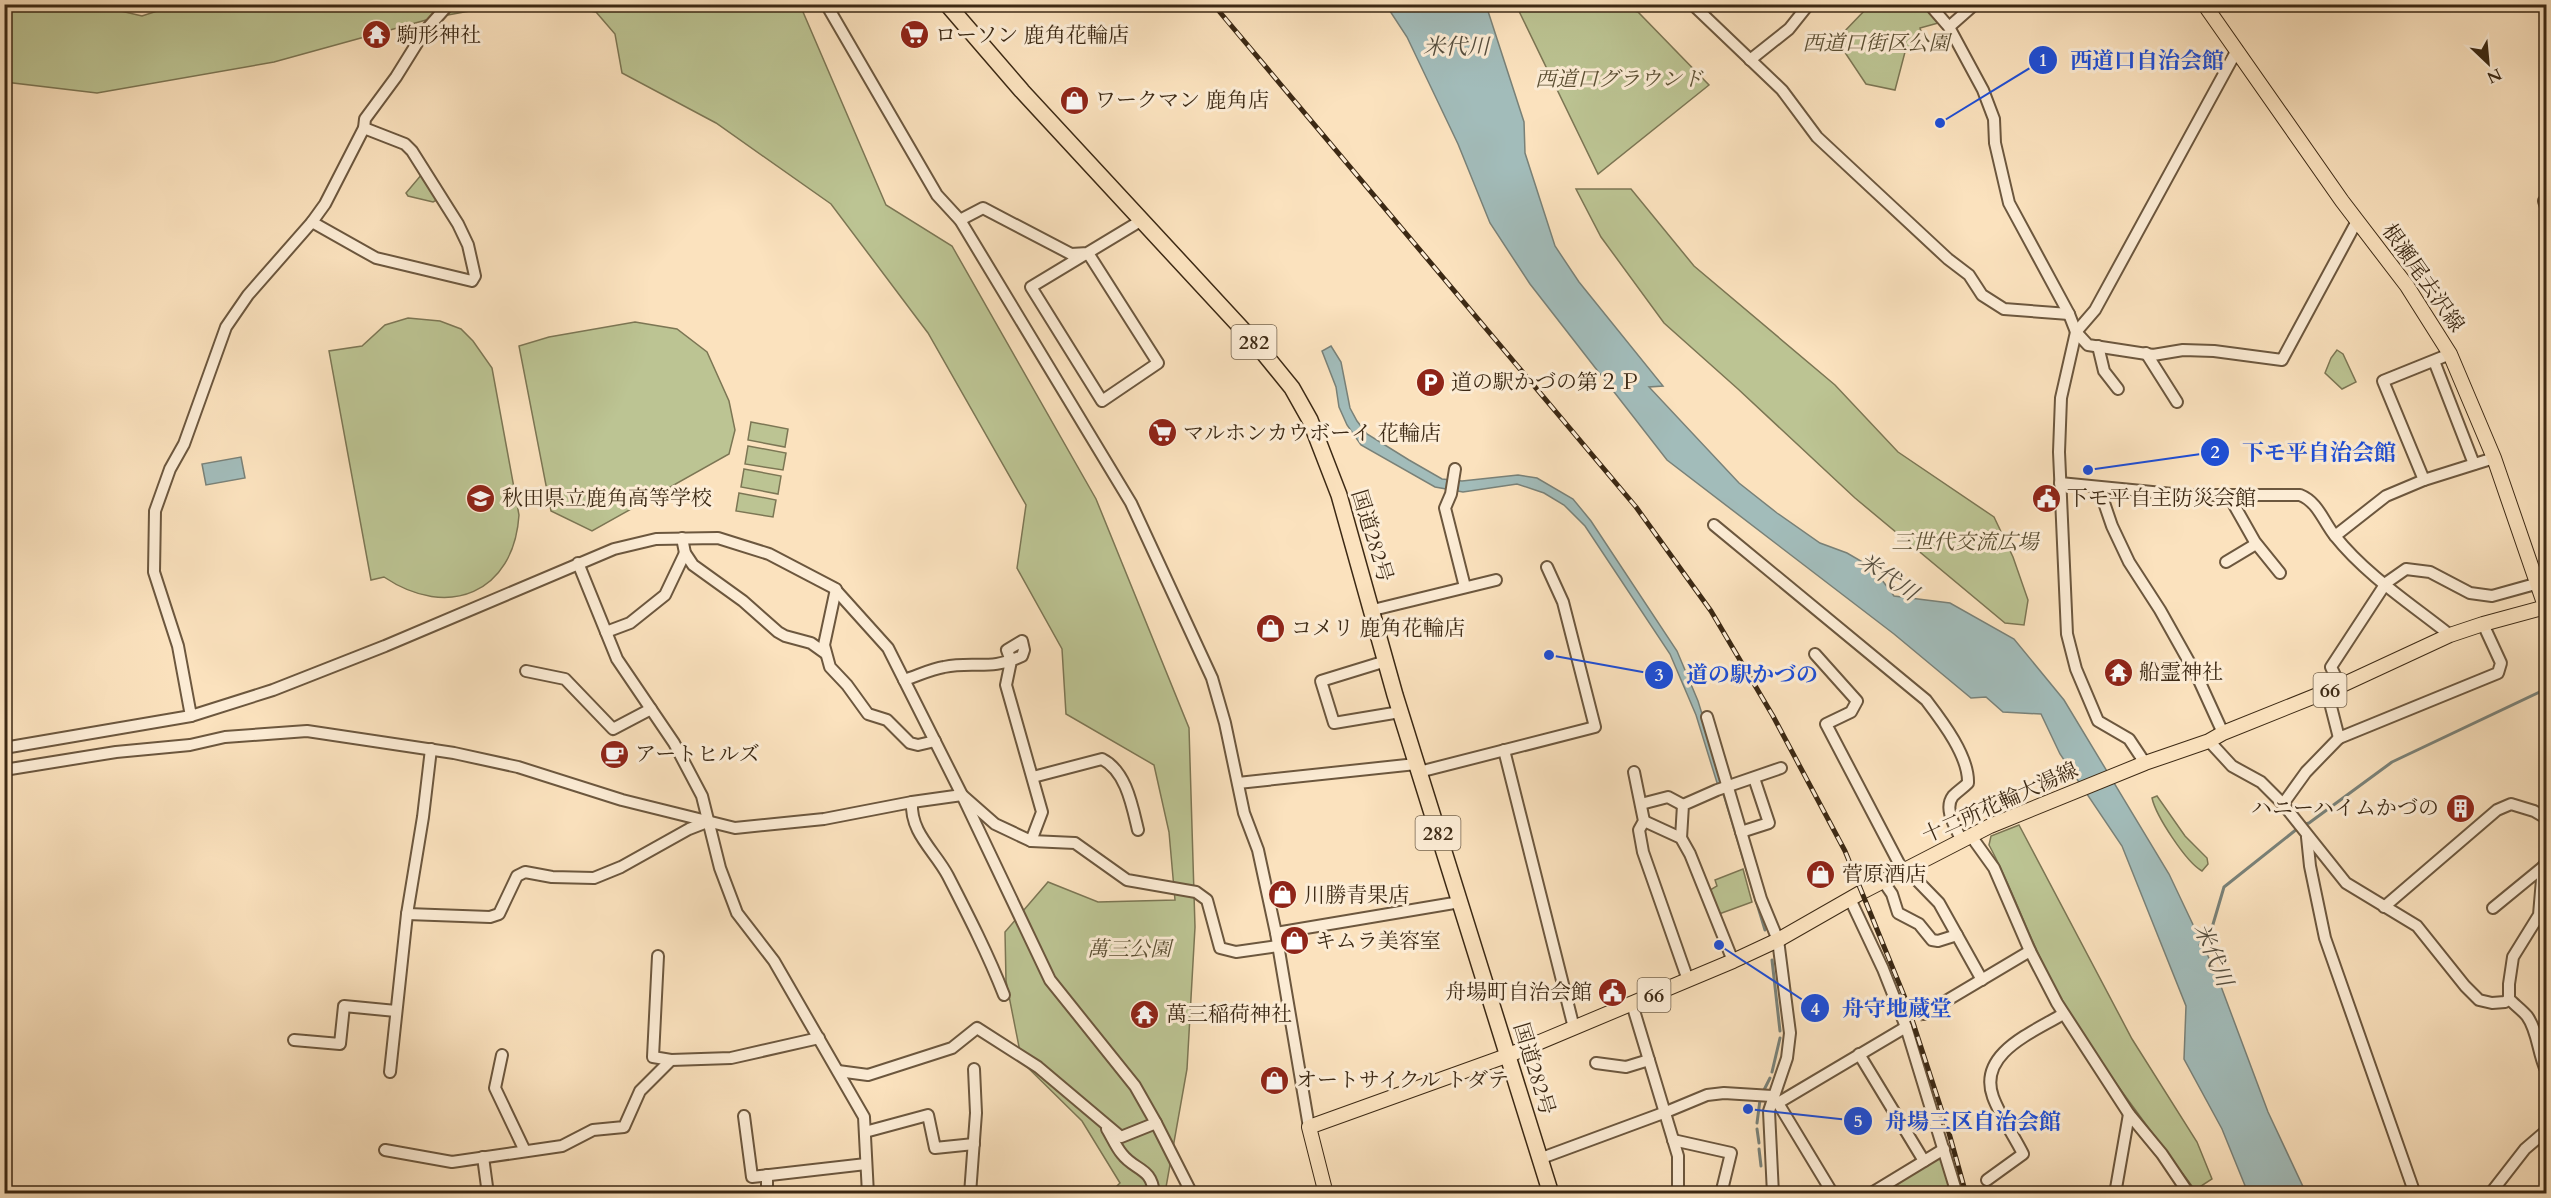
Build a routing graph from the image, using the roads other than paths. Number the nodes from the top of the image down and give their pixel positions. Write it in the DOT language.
graph roads {
  1 [pos="449,4"];
  2 [pos="826,4"];
  3 [pos="947,4"];
  4 [pos="1692,4"];
  5 [pos="1809,4"];
  6 [pos="1929,4"];
  7 [pos="1975,4"];
  8 [pos="2205,4"];
  9 [pos="1950,27"];
  10 [pos="2237,50"];
  11 [pos="1750,60"];
  12 [pos="364,128"];
  13 [pos="960,220"];
  14 [pos="1142,220"];
  15 [pos="2357,221"];
  16 [pos="312,222"];
  17 [pos="1088,253"];
  18 [pos="2069,314"];
  19 [pos="2076,332"];
  20 [pos="2098,346"];
  21 [pos="2146,353"];
  22 [pos="2450,354"];
  23 [pos="2434,361"];
  24 [pos="2118,389"];
  25 [pos="2177,402"];
  26 [pos="2494,458"];
  27 [pos="2474,464"];
  28 [pos="1455,472"];
  29 [pos="2424,480"];
  30 [pos="2060,483"];
  31 [pos="2099,488"];
  32 [pos="2229,496"];
  33 [pos="1714,525"];
  34 [pos="2335,536"];
  35 [pos="682,538"];
  36 [pos="2256,544"];
  37 [pos="685,553"];
  38 [pos="578,562"];
  39 [pos="2226,562"];
  40 [pos="1547,567"];
  41 [pos="2280,573"];
  42 [pos="1496,580"];
  43 [pos="2542,582"];
  44 [pos="2386,583"];
  45 [pos="1465,587"];
  46 [pos="836,590"];
  47 [pos="2546,608"];
  48 [pos="1373,610"];
  49 [pos="2483,624"];
  50 [pos="606,632"];
  51 [pos="2450,635"];
  52 [pos="825,653"];
  53 [pos="1815,654"];
  54 [pos="1386,661"];
  55 [pos="526,671"];
  56 [pos="904,680"];
  57 [pos="2333,689"];
  58 [pos="651,710"];
  59 [pos="1400,712"];
  60 [pos="191,716"];
  61 [pos="1707,717"];
  62 [pos="2223,733"];
  63 [pos="2339,738"];
  64 [pos="934,741"];
  65 [pos="2209,741"];
  66 [pos="4,748"];
  67 [pos="431,749"];
  68 [pos="1504,750"];
  69 [pos="2145,763"];
  70 [pos="1417,768"];
  71 [pos="1781,768"];
  72 [pos="4,770"];
  73 [pos="1635,772"];
  74 [pos="1033,777"];
  75 [pos="1754,778"];
  76 [pos="1238,783"];
  77 [pos="1722,789"];
  78 [pos="962,795"];
  79 [pos="912,802"];
  80 [pos="1641,804"];
  81 [pos="2283,804"];
  82 [pos="1683,806"];
  83 [pos="2547,818"];
  84 [pos="1644,820"];
  85 [pos="707,822"];
  86 [pos="1138,830"];
  87 [pos="1741,832"];
  88 [pos="2307,837"];
  89 [pos="1680,838"];
  90 [pos="1966,838"];
  91 [pos="1031,841"];
  92 [pos="2545,864"];
  93 [pos="1904,870"];
  94 [pos="1883,881"];
  95 [pos="2544,891"];
  96 [pos="1850,898"];
  97 [pos="1460,902"];
  98 [pos="2384,907"];
  99 [pos="2493,908"];
  100 [pos="407,914"];
  101 [pos="1276,933"];
  102 [pos="1957,935"];
  103 [pos="1778,940"];
  104 [pos="1278,946"];
  105 [pos="2030,951"];
  106 [pos="658,956"];
  107 [pos="1733,961"];
  108 [pos="1688,980"];
  109 [pos="1982,980"];
  110 [pos="1004,995"];
  111 [pos="2509,999"];
  112 [pos="1632,1004"];
  113 [pos="396,1011"];
  114 [pos="1924,1014"];
  115 [pos="2063,1014"];
  116 [pos="1906,1027"];
  117 [pos="1574,1028"];
  118 [pos="819,1038"];
  119 [pos="294,1040"];
  120 [pos="1859,1054"];
  121 [pos="502,1055"];
  122 [pos="1509,1055"];
  123 [pos="671,1060"];
  124 [pos="1649,1060"];
  125 [pos="1596,1063"];
  126 [pos="974,1069"];
  127 [pos="2547,1070"];
  128 [pos="838,1071"];
  129 [pos="390,1072"];
  130 [pos="1775,1100"];
  131 [pos="1666,1112"];
  132 [pos="2129,1114"];
  133 [pos="744,1116"];
  134 [pos="1102,1119"];
  135 [pos="1156,1123"];
  136 [pos="1309,1127"];
  137 [pos="2547,1131"];
  138 [pos="865,1132"];
  139 [pos="1673,1140"];
  140 [pos="974,1144"];
  141 [pos="1944,1149"];
  142 [pos="385,1150"];
  143 [pos="525,1151"];
  144 [pos="483,1157"];
  145 [pos="1539,1158"];
  146 [pos="1924,1161"];
  147 [pos="866,1164"];
  148 [pos="766,1175"];
  149 [pos="1987,1180"];
  150 [pos="488,1194"];
  151 [pos="767,1194"];
  152 [pos="868,1194"];
  153 [pos="970,1194"];
  154 [pos="1154,1194"];
  155 [pos="1192,1194"];
  156 [pos="1326,1194"];
  157 [pos="1551,1194"];
  158 [pos="1678,1194"];
  159 [pos="1721,1194"];
  160 [pos="1773,1194"];
  161 [pos="1833,1194"];
  162 [pos="1870,1194"];
  163 [pos="1957,1194"];
  164 [pos="2115,1194"];
  165 [pos="2189,1194"];
  166 [pos="2415,1194"];
  167 [pos="2490,1194"];
  1 -- 12 [label="street"];
  2 -- 13 [label="street"];
  3 -- 14 [label="highway, 国道282号 / 282"];
  4 -- 11 [label="street"];
  5 -- 11 [label="street"];
  6 -- 9 [label="street"];
  7 -- 9 [label="street"];
  8 -- 10 [label="main road, 根瀬尾去沢線"];
  9 -- 18 [label="street"];
  10 -- 15 [label="main road, 根瀬尾去沢線"];
  10 -- 19 [label="street"];
  11 -- 18 [label="street"];
  12 -- 16 [label="street"];
  12 -- 16 [label="street"];
  13 -- 17 [label="street"];
  13 -- 76 [label="street"];
  14 -- 17 [label="street"];
  14 -- 48 [label="highway, 国道282号 / 282"];
  15 -- 21 [label="street"];
  15 -- 22 [label="main road, 根瀬尾去沢線"];
  16 -- 60 [label="street"];
  17 -- 17 [label="street"];
  18 -- 19 [label="street"];
  19 -- 20 [label="street"];
  19 -- 30 [label="street"];
  20 -- 21 [label="street"];
  20 -- 24 [label="street"];
  21 -- 25 [label="street"];
  22 -- 23 [label="street"];
  22 -- 26 [label="main road, 根瀬尾去沢線"];
  23 -- 27 [label="street"];
  23 -- 29 [label="street"];
  26 -- 27 [label="street"];
  26 -- 43 [label="main road, 根瀬尾去沢線"];
  27 -- 29 [label="street"];
  28 -- 45 [label="street"];
  29 -- 34 [label="street"];
  30 -- 31 [label="street"];
  30 -- 69 [label="street"];
  31 -- 32 [label="street"];
  31 -- 62 [label="street"];
  32 -- 34 [label="street"];
  32 -- 36 [label="street"];
  33 -- 90 [label="street"];
  34 -- 44 [label="street"];
  35 -- 37 [label="street"];
  35 -- 38 [label="street"];
  35 -- 46 [label="street"];
  36 -- 39 [label="street"];
  36 -- 41 [label="street"];
  37 -- 50 [label="street"];
  37 -- 52 [label="street"];
  38 -- 50 [label="street"];
  38 -- 60 [label="street"];
  40 -- 68 [label="street"];
  42 -- 45 [label="street"];
  43 -- 44 [label="street"];
  43 -- 47 [label="main road, 根瀬尾去沢線"];
  44 -- 51 [label="street"];
  44 -- 57 [label="street"];
  45 -- 48 [label="street"];
  46 -- 52 [label="street"];
  46 -- 56 [label="street"];
  47 -- 49 [label="main road, 十二所花輪大湯線 / 66"];
  48 -- 54 [label="highway, 国道282号 / 282"];
  49 -- 51 [label="main road, 十二所花輪大湯線 / 66"];
  49 -- 63 [label="street"];
  50 -- 58 [label="street"];
  51 -- 57 [label="main road, 十二所花輪大湯線 / 66"];
  52 -- 64 [label="street"];
  53 -- 93 [label="street"];
  54 -- 59 [label="highway, 国道282号 / 282"];
  54 -- 59 [label="street"];
  55 -- 58 [label="street"];
  56 -- 64 [label="street"];
  56 -- 74 [label="street"];
  57 -- 62 [label="main road, 十二所花輪大湯線 / 66"];
  57 -- 63 [label="street"];
  58 -- 85 [label="street"];
  59 -- 70 [label="highway, 国道282号 / 282"];
  60 -- 66 [label="street"];
  61 -- 77 [label="street"];
  62 -- 65 [label="main road, 十二所花輪大湯線 / 66"];
  63 -- 81 [label="street"];
  64 -- 78 [label="street"];
  65 -- 69 [label="main road, 十二所花輪大湯線 / 66"];
  65 -- 81 [label="street"];
  67 -- 72 [label="street"];
  67 -- 85 [label="street"];
  67 -- 100 [label="street"];
  68 -- 70 [label="street"];
  68 -- 117 [label="street"];
  69 -- 90 [label="main road, 十二所花輪大湯線 / 66"];
  70 -- 76 [label="street"];
  70 -- 97 [label="highway, 国道282号 / 282"];
  71 -- 75 [label="street"];
  73 -- 80 [label="street"];
  74 -- 86 [label="street"];
  74 -- 91 [label="street"];
  75 -- 77 [label="street"];
  75 -- 87 [label="street"];
  76 -- 101 [label="street"];
  77 -- 82 [label="street"];
  77 -- 87 [label="street"];
  78 -- 79 [label="street"];
  78 -- 91 [label="street"];
  78 -- 135 [label="street"];
  79 -- 85 [label="street"];
  79 -- 110 [label="street"];
  80 -- 82 [label="street"];
  80 -- 84 [label="street"];
  81 -- 88 [label="street"];
  82 -- 89 [label="street"];
  83 -- 98 [label="street"];
  84 -- 89 [label="street"];
  84 -- 108 [label="street"];
  85 -- 100 [label="street"];
  85 -- 118 [label="street"];
  87 -- 103 [label="street"];
  88 -- 98 [label="street"];
  88 -- 166 [label="street"];
  89 -- 107 [label="street"];
  90 -- 93 [label="main road, 十二所花輪大湯線 / 66"];
  90 -- 105 [label="street"];
  91 -- 104 [label="street"];
  92 -- 95 [label="street"];
  92 -- 99 [label="street"];
  93 -- 94 [label="main road, 十二所花輪大湯線 / 66"];
  93 -- 102 [label="street"];
  94 -- 96 [label="main road, 十二所花輪大湯線 / 66"];
  94 -- 102 [label="street"];
  95 -- 111 [label="street"];
  96 -- 103 [label="main road, 十二所花輪大湯線 / 66"];
  96 -- 116 [label="street"];
  97 -- 101 [label="street"];
  97 -- 122 [label="highway, 国道282号 / 282"];
  98 -- 111 [label="street"];
  100 -- 113 [label="street"];
  101 -- 104 [label="street"];
  102 -- 109 [label="street"];
  103 -- 107 [label="main road, 十二所花輪大湯線 / 66"];
  103 -- 130 [label="street"];
  104 -- 136 [label="street"];
  105 -- 109 [label="street"];
  105 -- 115 [label="street"];
  106 -- 123 [label="street"];
  107 -- 108 [label="main road, 十二所花輪大湯線 / 66"];
  108 -- 112 [label="main road, 十二所花輪大湯線 / 66"];
  109 -- 114 [label="street"];
  111 -- 127 [label="street"];
  112 -- 117 [label="main road, 十二所花輪大湯線 / 66"];
  112 -- 124 [label="street"];
  113 -- 119 [label="street"];
  113 -- 129 [label="street"];
  115 -- 132 [label="street"];
  115 -- 149 [label="street"];
  116 -- 120 [label="street"];
  116 -- 141 [label="street"];
  117 -- 122 [label="main road, 十二所花輪大湯線 / 66"];
  118 -- 123 [label="street"];
  118 -- 128 [label="street"];
  120 -- 130 [label="street"];
  120 -- 146 [label="street"];
  121 -- 143 [label="street"];
  122 -- 136 [label="main road, 十二所花輪大湯線 / 66"];
  122 -- 145 [label="highway, 国道282号 / 282"];
  123 -- 143 [label="street"];
  124 -- 125 [label="street"];
  124 -- 131 [label="street"];
  126 -- 140 [label="street"];
  128 -- 134 [label="street"];
  128 -- 138 [label="street"];
  130 -- 131 [label="street"];
  130 -- 160 [label="street"];
  130 -- 161 [label="street"];
  131 -- 139 [label="street"];
  131 -- 145 [label="street"];
  132 -- 164 [label="street"];
  132 -- 165 [label="street"];
  133 -- 148 [label="street"];
  134 -- 135 [label="street"];
  134 -- 154 [label="street"];
  135 -- 155 [label="street"];
  136 -- 156 [label="main road"];
  137 -- 167 [label="street"];
  138 -- 140 [label="street"];
  138 -- 147 [label="street"];
  139 -- 158 [label="street"];
  139 -- 159 [label="street"];
  140 -- 153 [label="street"];
  141 -- 146 [label="street"];
  141 -- 163 [label="street"];
  142 -- 144 [label="street"];
  143 -- 144 [label="street"];
  144 -- 150 [label="street"];
  145 -- 157 [label="highway, 国道282号 / 282"];
  146 -- 162 [label="street"];
  147 -- 148 [label="street"];
  147 -- 152 [label="street"];
  148 -- 151 [label="street"];
}
